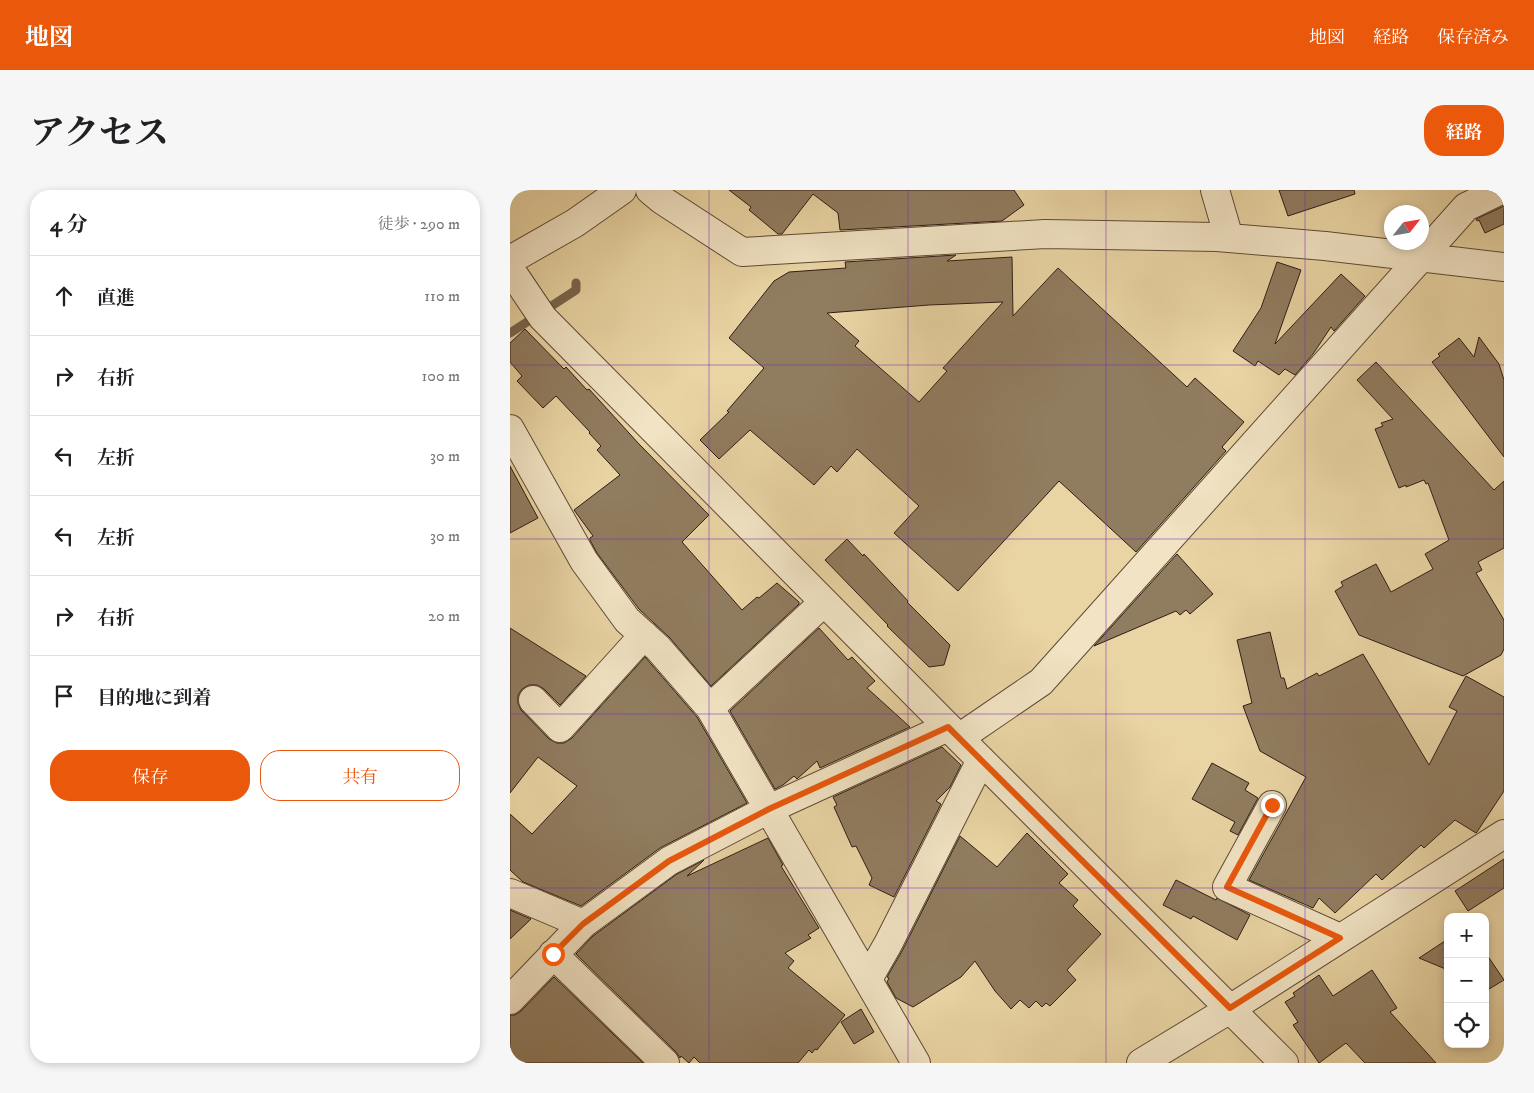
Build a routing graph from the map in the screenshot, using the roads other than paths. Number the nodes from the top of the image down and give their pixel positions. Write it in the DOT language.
graph roads {
  1 [pos="622,190"];
  2 [pos="650,190"];
  3 [pos="1215,190"];
  4 [pos="1501,190"];
  5 [pos="1229,238"];
  6 [pos="1421,258"];
  7 [pos="510,260"];
  8 [pos="1504,267"];
  9 [pos="510,269"];
  10 [pos="510,429"];
  11 [pos="824,602"];
  12 [pos="644,635"];
  13 [pos="533,700"];
  14 [pos="710,708"];
  15 [pos="953,732"];
  16 [pos="981,760"];
  17 [pos="1272,805"];
  18 [pos="769,809"];
  19 [pos="1504,834"];
  20 [pos="510,893"];
  21 [pos="583,924"];
  22 [pos="1340,938"];
  23 [pos="553,954"];
  24 [pos="868,979"];
  25 [pos="510,1000"];
  26 [pos="1230,1008"];
  27 [pos="665,1063"];
  28 [pos="916,1063"];
  29 [pos="1141,1063"];
  30 [pos="1284,1063"];
  1 -- 7 [label="street"];
  2 -- 5 [label="street"];
  3 -- 5 [label="street"];
  4 -- 6 [label="street"];
  5 -- 6 [label="street"];
  6 -- 8 [label="street"];
  6 -- 15 [label="street"];
  9 -- 11 [label="street"];
  10 -- 12 [label="street"];
  11 -- 14 [label="street"];
  11 -- 15 [label="street"];
  12 -- 13 [label="street"];
  12 -- 14 [label="street"];
  14 -- 18 [label="street"];
  15 -- 16 [label="street"];
  15 -- 18 [label="street"];
  16 -- 24 [label="street"];
  16 -- 26 [label="street"];
  17 -- 22 [label="street"];
  18 -- 21 [label="street"];
  18 -- 24 [label="street"];
  19 -- 22 [label="street"];
  20 -- 21 [label="street"];
  21 -- 23 [label="street"];
  22 -- 26 [label="street"];
  23 -- 25 [label="street"];
  23 -- 27 [label="street"];
  24 -- 28 [label="street"];
  26 -- 29 [label="street"];
  26 -- 30 [label="street"];
}
